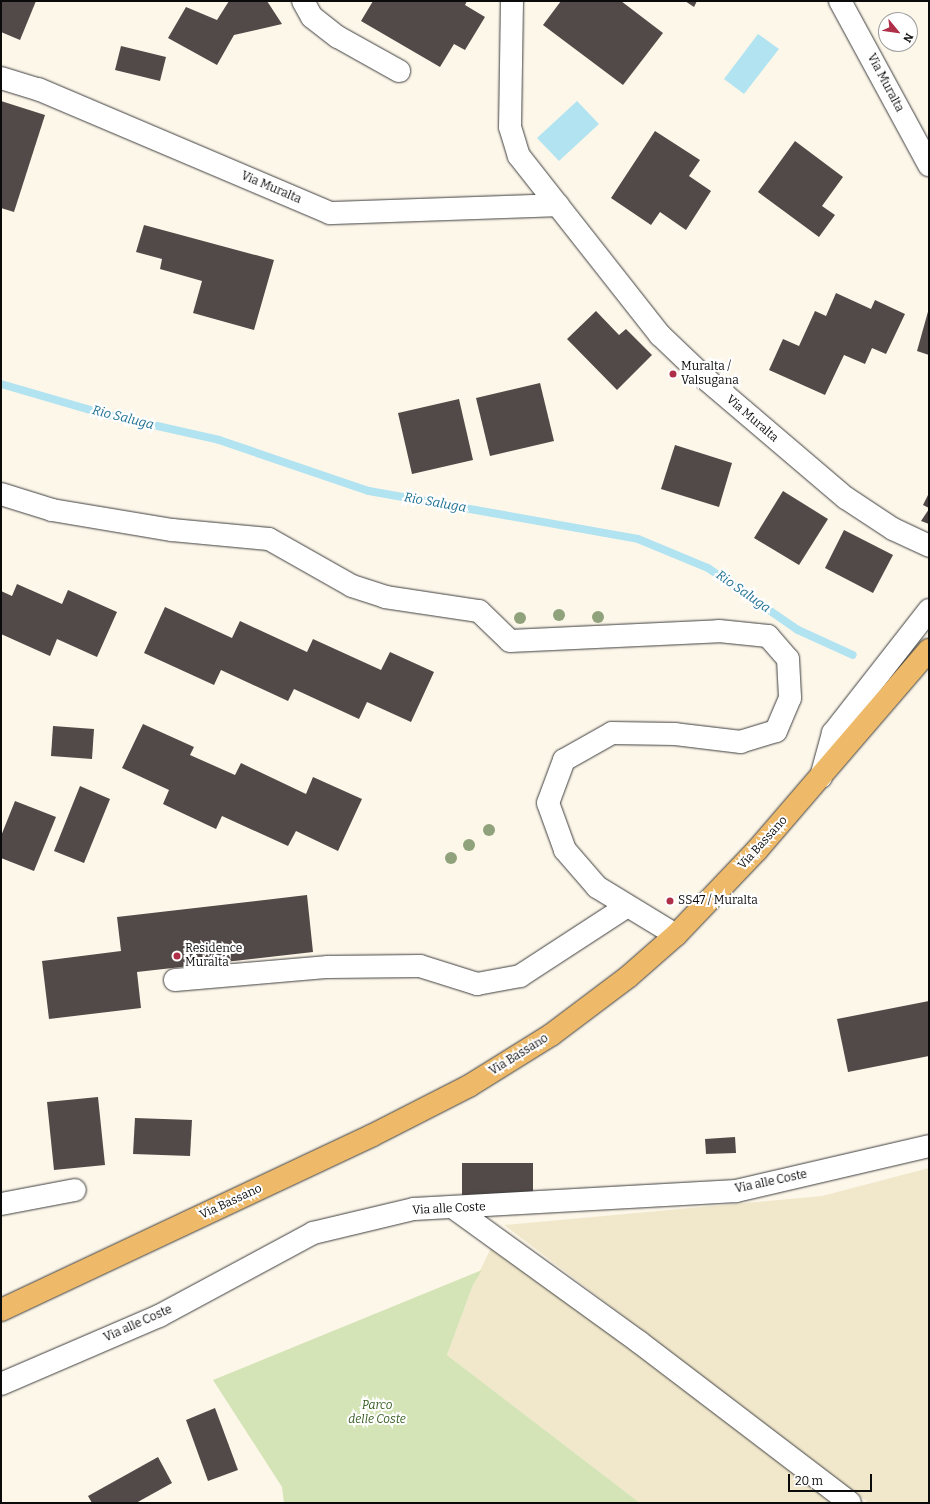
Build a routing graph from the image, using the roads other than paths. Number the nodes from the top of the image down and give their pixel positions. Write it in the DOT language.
graph roads {
  1 [pos="303,1"];
  2 [pos="512,1"];
  3 [pos="840,1"];
  4 [pos="399,71"];
  5 [pos="1,78"];
  6 [pos="929,165"];
  7 [pos="558,205"];
  8 [pos="1,494"];
  9 [pos="893,528"];
  10 [pos="929,546"];
  11 [pos="929,555"];
  12 [pos="929,610"];
  13 [pos="929,650"];
  14 [pos="821,777"];
  15 [pos="626,907"];
  16 [pos="676,935"];
  17 [pos="175,980"];
  18 [pos="929,1146"];
  19 [pos="75,1190"];
  20 [pos="1,1204"];
  21 [pos="454,1208"];
  22 [pos="1,1310"];
  23 [pos="1,1384"];
  24 [pos="850,1503"];
  1 -- 4 [label="street"];
  2 -- 7 [label="street, Via Muralta"];
  3 -- 6 [label="street, Via Muralta"];
  5 -- 7 [label="street, Via Muralta"];
  7 -- 9 [label="street, Via Muralta"];
  8 -- 15 [label="street"];
  9 -- 10 [label="street, Via Muralta"];
  9 -- 11 [label="street"];
  12 -- 14 [label="street"];
  13 -- 14 [label="main road, Via Bassano"];
  14 -- 16 [label="main road, Via Bassano"];
  15 -- 16 [label="street"];
  15 -- 17 [label="street"];
  16 -- 22 [label="main road, Via Bassano"];
  18 -- 21 [label="street, Via alle Coste"];
  19 -- 20 [label="street"];
  21 -- 23 [label="street, Via alle Coste"];
  21 -- 24 [label="street"];
}
